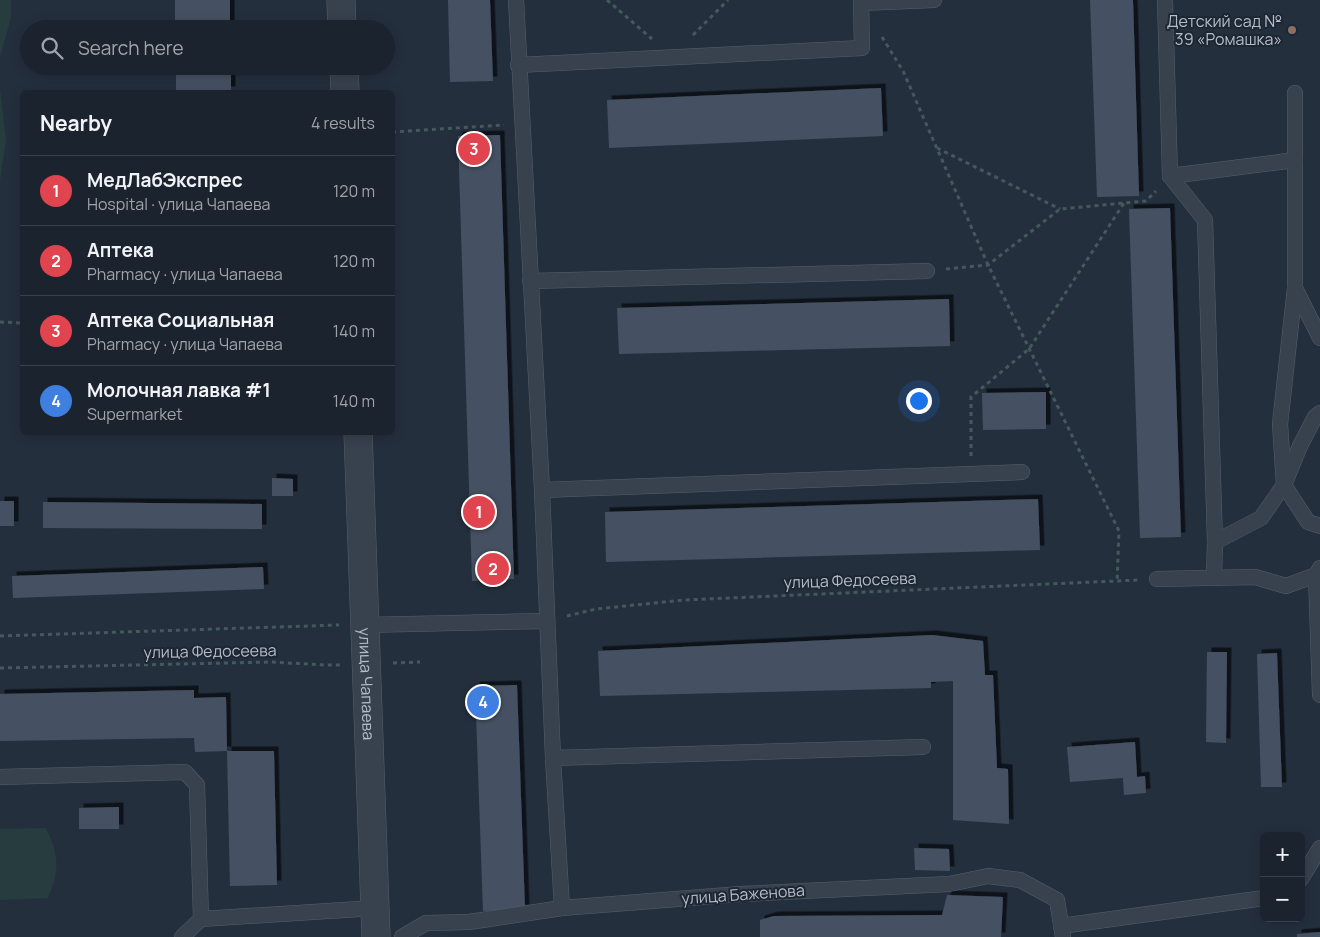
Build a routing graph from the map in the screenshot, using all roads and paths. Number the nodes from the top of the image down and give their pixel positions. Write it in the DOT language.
graph roads {
  1 [pos="341,0"];
  2 [pos="516,0"];
  3 [pos="607,0"];
  4 [pos="728,0"];
  5 [pos="934,0"];
  6 [pos="1165,0"];
  7 [pos="861,3"];
  8 [pos="342,20"];
  9 [pos="673,56"];
  10 [pos="518,65"];
  11 [pos="344,75"];
  12 [pos="345,90"];
  13 [pos="1295,92"];
  14 [pos="522,124"];
  15 [pos="395,132"];
  16 [pos="937,148"];
  17 [pos="1295,160"];
  18 [pos="1170,176"];
  19 [pos="1124,203"];
  20 [pos="1060,209"];
  21 [pos="988,265"];
  22 [pos="926,271"];
  23 [pos="530,281"];
  24 [pos="1295,288"];
  25 [pos="0,322"];
  26 [pos="20,323"];
  27 [pos="1320,338"];
  28 [pos="1029,349"];
  29 [pos="1320,413"];
  30 [pos="358,435"];
  31 [pos="1022,472"];
  32 [pos="972,474"];
  33 [pos="1284,485"];
  34 [pos="542,490"];
  35 [pos="1320,526"];
  36 [pos="1215,542"];
  37 [pos="1318,571"];
  38 [pos="1214,578"];
  39 [pos="1157,579"];
  40 [pos="1117,582"];
  41 [pos="546,620"];
  42 [pos="365,625"];
  43 [pos="0,636"];
  44 [pos="420,662"];
  45 [pos="366,663"];
  46 [pos="0,668"];
  47 [pos="1320,695"];
  48 [pos="923,747"];
  49 [pos="553,758"];
  50 [pos="0,777"];
  51 [pos="1320,848"];
  52 [pos="1302,877"];
  53 [pos="1260,899"];
  54 [pos="375,908"];
  55 [pos="562,908"];
  56 [pos="201,918"];
  57 [pos="1062,931"];
  58 [pos="182,937"];
  59 [pos="376,937"];
  60 [pos="402,937"];
  1 -- 8 [label="street"];
  2 -- 10 [label="lane"];
  3 -- 9 [label="path"];
  4 -- 9 [label="path"];
  5 -- 7 [label="lane"];
  6 -- 18 [label="lane"];
  7 -- 9 [label="lane"];
  7 -- 16 [label="path"];
  9 -- 10 [label="lane"];
  10 -- 14 [label="lane"];
  11 -- 12 [label="street"];
  13 -- 17 [label="lane"];
  14 -- 15 [label="path"];
  14 -- 23 [label="lane"];
  16 -- 20 [label="path"];
  16 -- 21 [label="path"];
  17 -- 18 [label="lane"];
  17 -- 24 [label="lane"];
  18 -- 19 [label="path"];
  18 -- 36 [label="lane"];
  19 -- 20 [label="path"];
  19 -- 28 [label="path"];
  20 -- 21 [label="path"];
  21 -- 22 [label="path"];
  21 -- 28 [label="path"];
  22 -- 23 [label="lane"];
  23 -- 34 [label="lane"];
  24 -- 27 [label="lane"];
  24 -- 33 [label="lane"];
  25 -- 26 [label="path"];
  28 -- 32 [label="path"];
  28 -- 40 [label="path"];
  29 -- 33 [label="lane"];
  30 -- 42 [label="street, улица Чапаева"];
  31 -- 32 [label="lane"];
  32 -- 34 [label="lane"];
  33 -- 35 [label="lane"];
  33 -- 36 [label="lane"];
  34 -- 41 [label="lane"];
  36 -- 38 [label="lane"];
  37 -- 38 [label="lane"];
  37 -- 47 [label="lane"];
  38 -- 39 [label="lane"];
  39 -- 40 [label="path, улица Федосеева"];
  40 -- 41 [label="path, улица Федосеева"];
  41 -- 42 [label="lane"];
  41 -- 49 [label="lane"];
  42 -- 43 [label="path"];
  42 -- 45 [label="street, улица Чапаева"];
  44 -- 45 [label="path, улица Федосеева"];
  45 -- 46 [label="path, улица Федосеева"];
  45 -- 54 [label="street, улица Чапаева"];
  48 -- 49 [label="lane"];
  49 -- 55 [label="lane"];
  50 -- 56 [label="lane"];
  51 -- 52 [label="lane"];
  53 -- 57 [label="lane"];
  54 -- 56 [label="lane"];
  54 -- 59 [label="street, улица Чапаева"];
  55 -- 57 [label="lane, улица Баженова"];
  55 -- 60 [label="lane, улица Баженова"];
  56 -- 58 [label="lane"];
}
